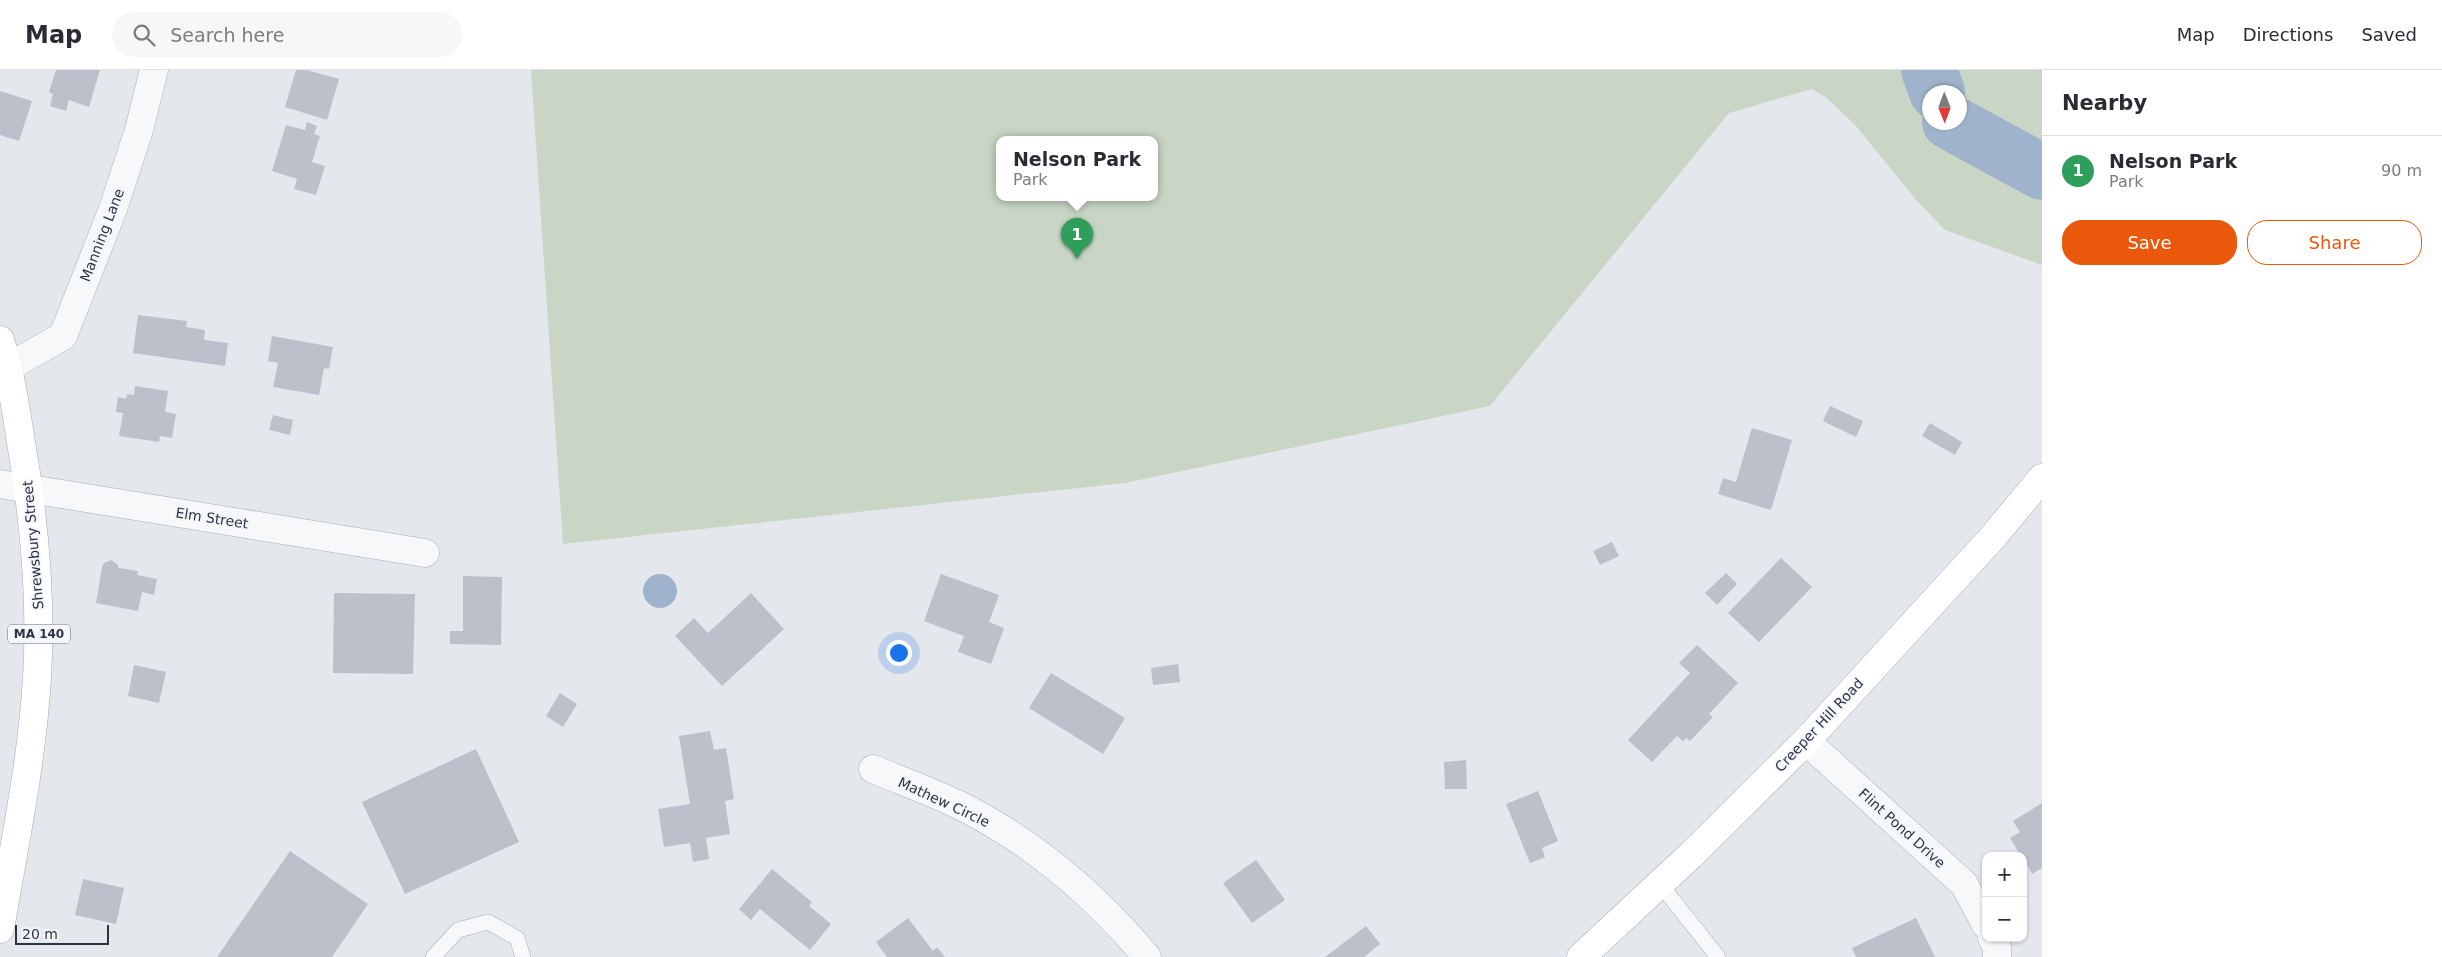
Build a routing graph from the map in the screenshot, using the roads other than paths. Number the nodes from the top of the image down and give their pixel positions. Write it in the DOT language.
graph roads {
  1 [pos="154,70"];
  2 [pos="0,340"];
  3 [pos="7,368"];
  4 [pos="2042,478"];
  5 [pos="0,484"];
  6 [pos="29,488"];
  7 [pos="425,553"];
  8 [pos="1806,741"];
  9 [pos="873,769"];
  10 [pos="1660,884"];
  11 [pos="1982,918"];
  12 [pos="0,929"];
  13 [pos="1994,942"];
  14 [pos="433,957"];
  15 [pos="523,957"];
  16 [pos="1147,957"];
  17 [pos="1581,957"];
  18 [pos="1718,957"];
  19 [pos="1997,957"];
  1 -- 3 [label="street, Manning Lane"];
  2 -- 3 [label="street, Shrewsbury Street / MA 140"];
  3 -- 6 [label="street, Shrewsbury Street / MA 140"];
  4 -- 8 [label="street, Creeper Hill Road"];
  5 -- 6 [label="street, Elm Street"];
  6 -- 7 [label="street, Elm Street"];
  6 -- 12 [label="street, Shrewsbury Street / MA 140"];
  8 -- 10 [label="street, Creeper Hill Road"];
  8 -- 11 [label="street, Flint Pond Drive"];
  9 -- 16 [label="street, Mathew Circle"];
  10 -- 17 [label="street, Creeper Hill Road"];
  10 -- 18 [label="lane"];
  13 -- 19 [label="street"];
  14 -- 15 [label="lane"];
}
